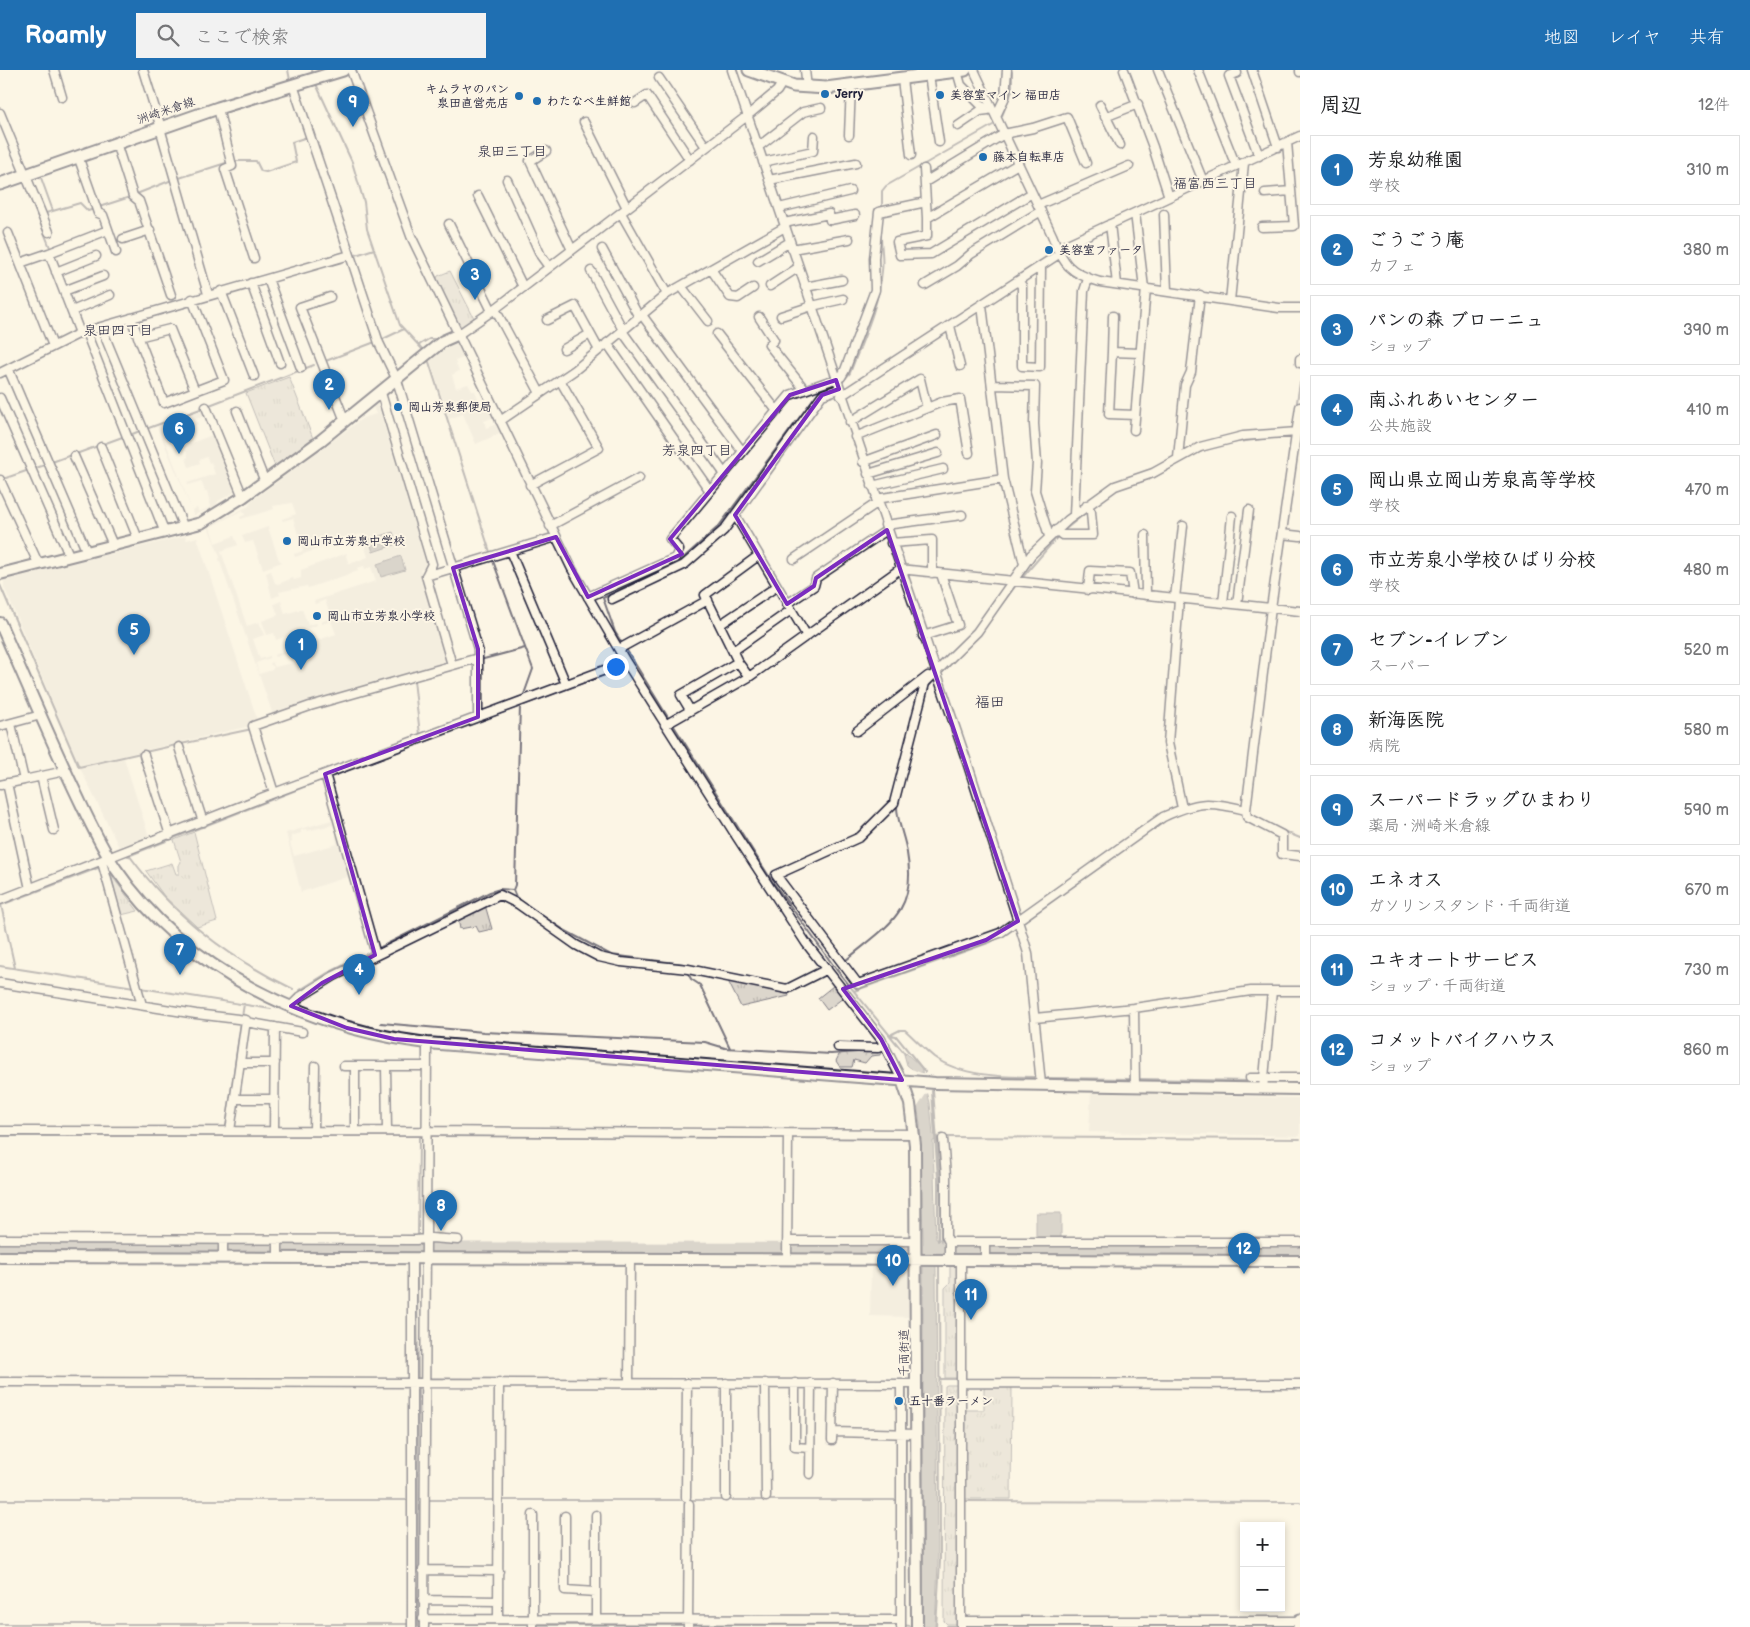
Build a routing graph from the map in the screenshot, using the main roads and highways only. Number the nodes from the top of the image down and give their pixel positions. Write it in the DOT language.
graph roads {
  1 [pos="343,70"];
  2 [pos="749,70"];
  3 [pos="961,71"];
  4 [pos="0,184"];
  1 -- 4 [label="main road, 洲崎米倉線"];
  2 -- 3 [label="main road"];
}
